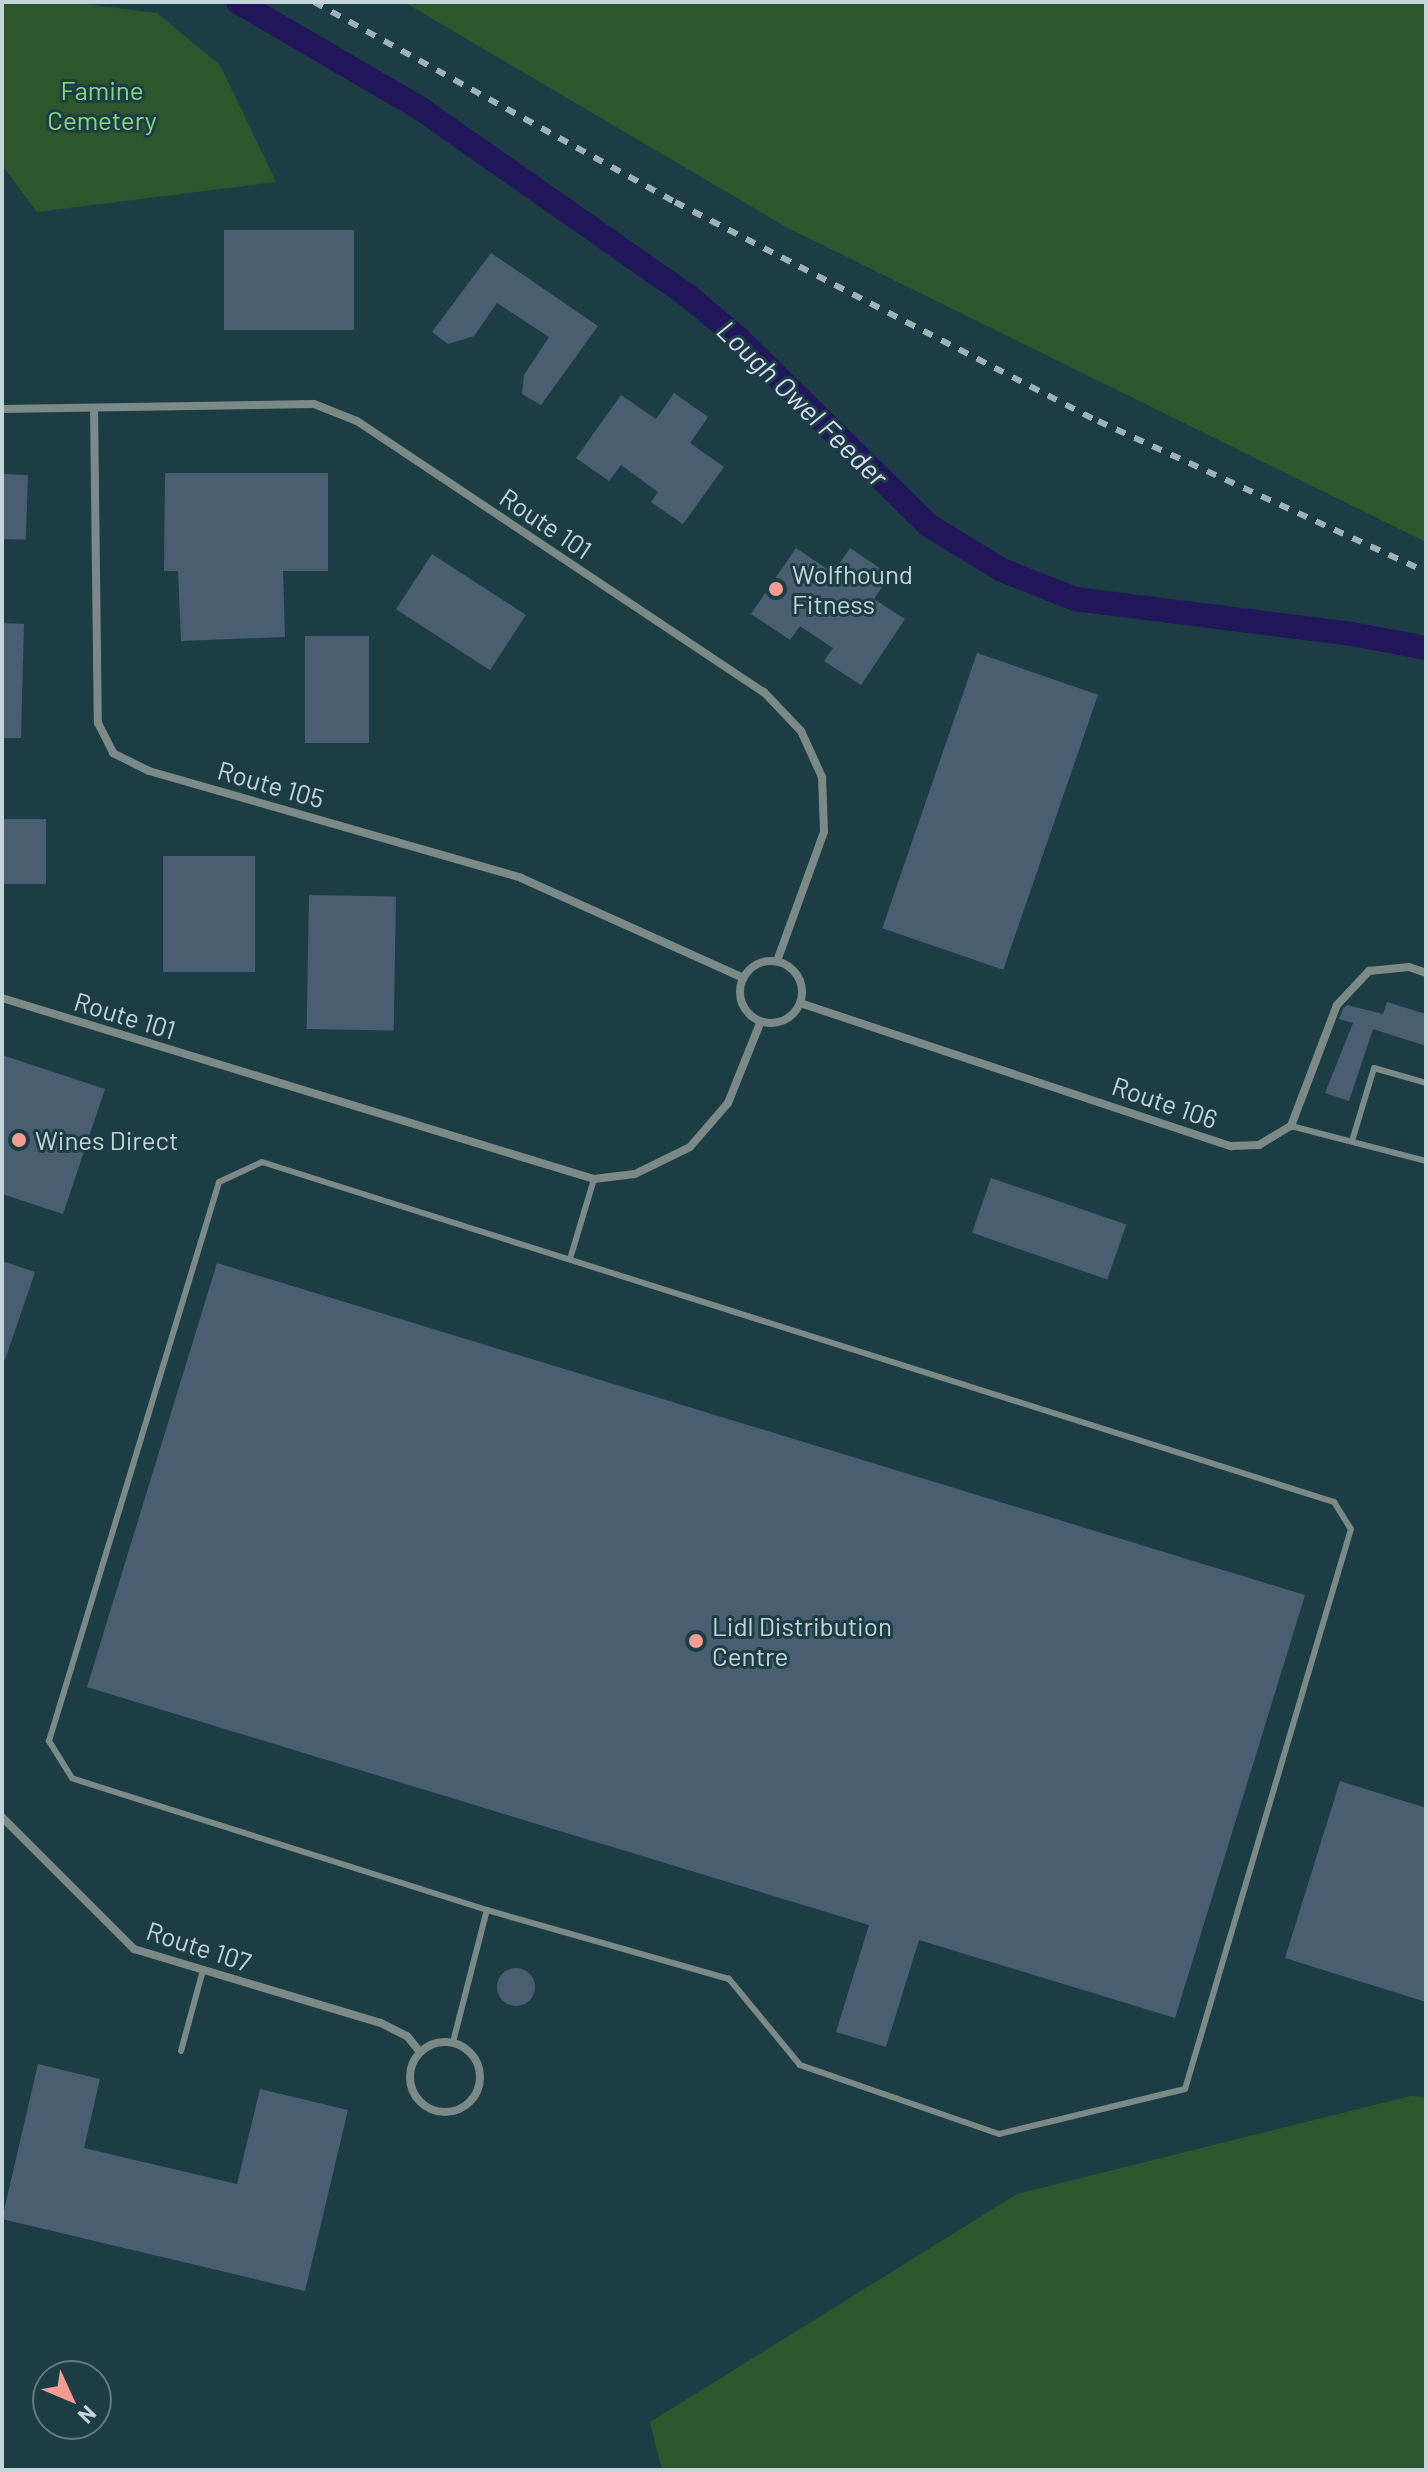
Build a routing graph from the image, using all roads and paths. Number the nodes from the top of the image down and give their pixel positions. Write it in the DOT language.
graph roads {
  1 [pos="94,408"];
  2 [pos="2,409"];
  3 [pos="777,961"];
  4 [pos="1426,973"];
  5 [pos="744,978"];
  6 [pos="2,998"];
  7 [pos="800,1003"];
  8 [pos="761,1021"];
  9 [pos="1426,1083"];
  10 [pos="1291,1126"];
  11 [pos="1352,1141"];
  12 [pos="1426,1161"];
  13 [pos="594,1179"];
  14 [pos="570,1259"];
  15 [pos="2,1817"];
  16 [pos="487,1910"];
  17 [pos="203,1970"];
  18 [pos="453,2042"];
  19 [pos="181,2051"];
  20 [pos="420,2052"];
  1 -- 2 [label="street, Route 101"];
  1 -- 3 [label="street, Route 101"];
  1 -- 5 [label="street, Route 105"];
  3 -- 5 [label="street"];
  3 -- 7 [label="street"];
  4 -- 10 [label="street"];
  5 -- 8 [label="street"];
  6 -- 13 [label="street, Route 101"];
  7 -- 8 [label="street"];
  7 -- 10 [label="street, Route 106"];
  8 -- 13 [label="street, Route 101"];
  9 -- 11 [label="lane"];
  10 -- 11 [label="lane"];
  11 -- 12 [label="lane"];
  13 -- 14 [label="lane"];
  14 -- 16 [label="lane"];
  14 -- 16 [label="lane"];
  15 -- 17 [label="street, Route 107"];
  16 -- 18 [label="lane"];
  17 -- 19 [label="lane"];
  17 -- 20 [label="street, Route 107"];
  18 -- 20 [label="street"];
  18 -- 20 [label="street"];
}
